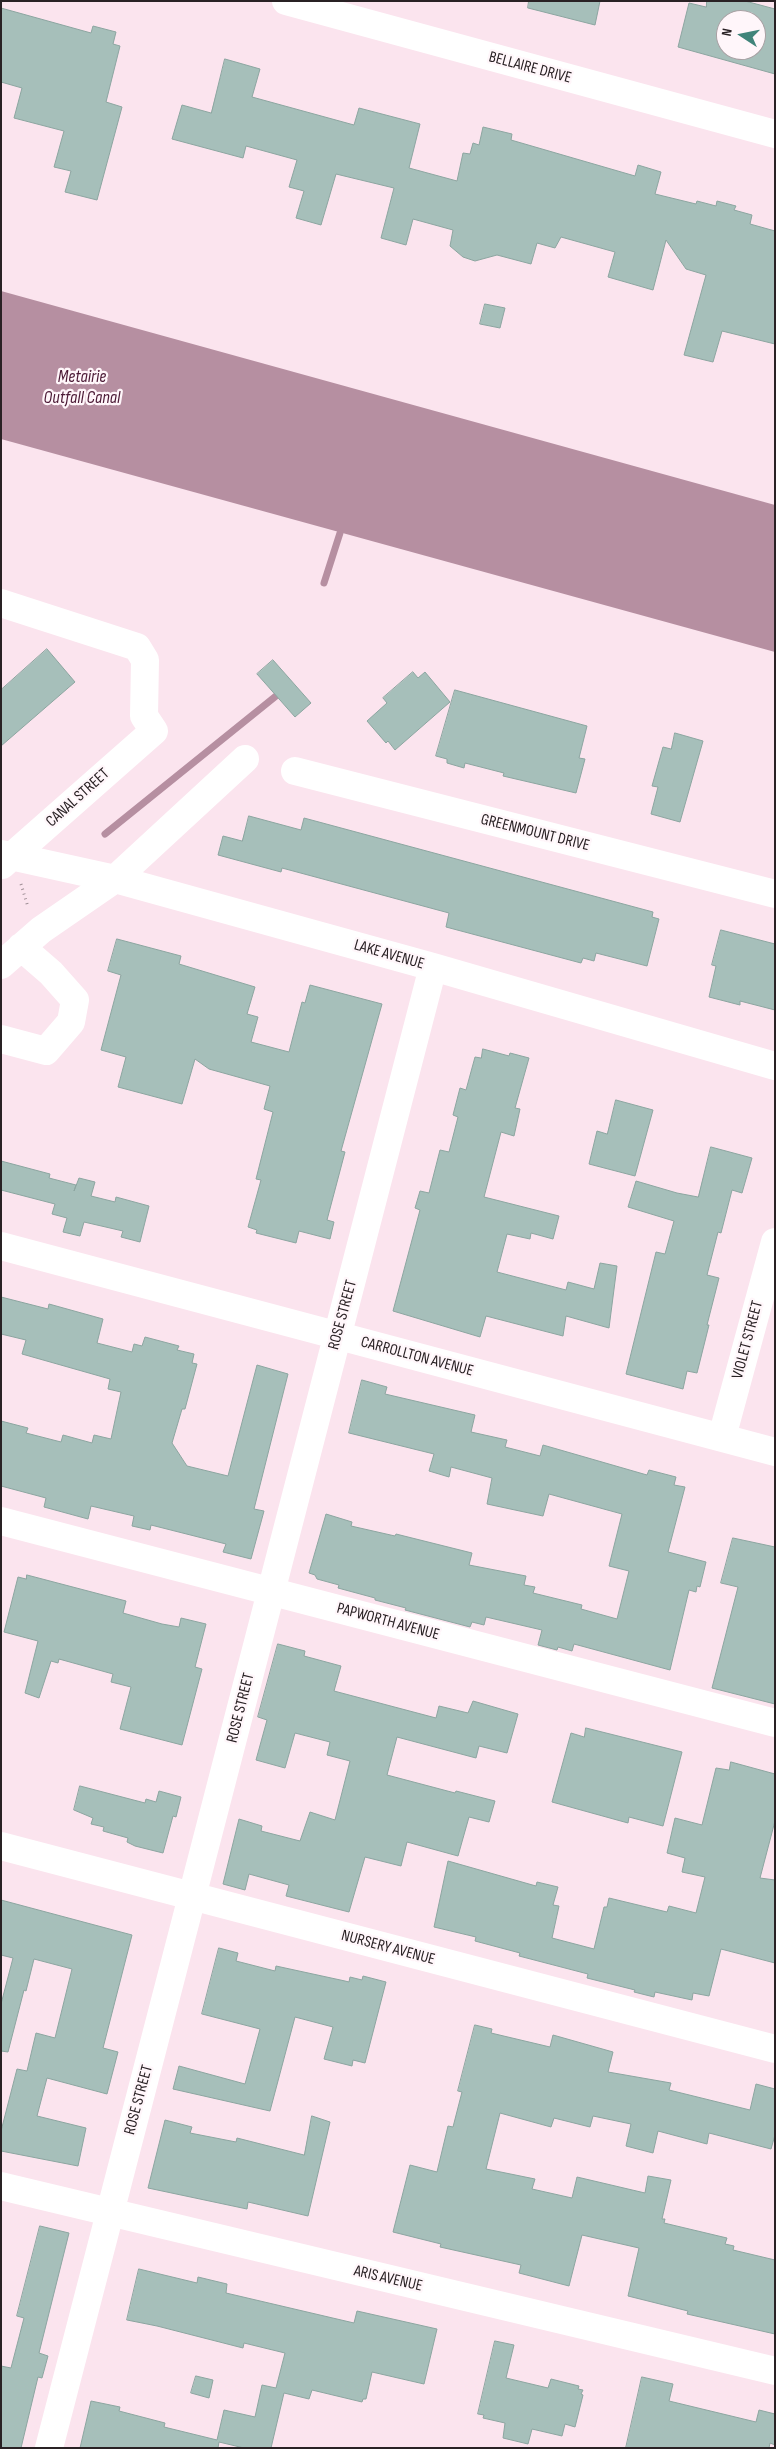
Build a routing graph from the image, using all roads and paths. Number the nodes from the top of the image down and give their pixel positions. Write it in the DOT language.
graph roads {
  1 [pos="286,1"];
  2 [pos="775,134"];
  3 [pos="1,603"];
  4 [pos="245,759"];
  5 [pos="295,771"];
  6 [pos="5,859"];
  7 [pos="114,879"];
  8 [pos="775,894"];
  9 [pos="21,947"];
  10 [pos="1,965"];
  11 [pos="433,967"];
  12 [pos="1,1039"];
  13 [pos="775,1066"];
  14 [pos="775,1242"];
  15 [pos="1,1246"];
  16 [pos="337,1336"];
  17 [pos="722,1438"];
  18 [pos="775,1452"];
  19 [pos="1,1521"];
  20 [pos="271,1592"];
  21 [pos="775,1723"];
  22 [pos="1,1846"];
  23 [pos="192,1896"];
  24 [pos="775,2050"];
  25 [pos="1,2186"];
  26 [pos="110,2212"];
  27 [pos="775,2371"];
  28 [pos="49,2448"];
  1 -- 2 [label="street, BELLAIRE DRIVE"];
  3 -- 6 [label="street, CANAL STREET"];
  4 -- 7 [label="street"];
  5 -- 8 [label="street, GREENMOUNT DRIVE"];
  6 -- 7 [label="street, LAKE AVENUE"];
  7 -- 9 [label="street"];
  7 -- 11 [label="street, LAKE AVENUE"];
  9 -- 10 [label="street"];
  9 -- 12 [label="street"];
  11 -- 13 [label="street, LAKE AVENUE"];
  11 -- 16 [label="street, ROSE STREET"];
  14 -- 17 [label="street, VIOLET STREET"];
  15 -- 16 [label="street, CARROLLTON AVENUE"];
  16 -- 17 [label="street, CARROLLTON AVENUE"];
  16 -- 20 [label="street, ROSE STREET"];
  17 -- 18 [label="street, CARROLLTON AVENUE"];
  19 -- 20 [label="street, PAPWORTH AVENUE"];
  20 -- 21 [label="street, PAPWORTH AVENUE"];
  20 -- 23 [label="street, ROSE STREET"];
  22 -- 23 [label="street, NURSERY AVENUE"];
  23 -- 24 [label="street, NURSERY AVENUE"];
  23 -- 26 [label="street, ROSE STREET"];
  25 -- 26 [label="street, ARIS AVENUE"];
  26 -- 27 [label="street, ARIS AVENUE"];
  26 -- 28 [label="street, ROSE STREET"];
}
